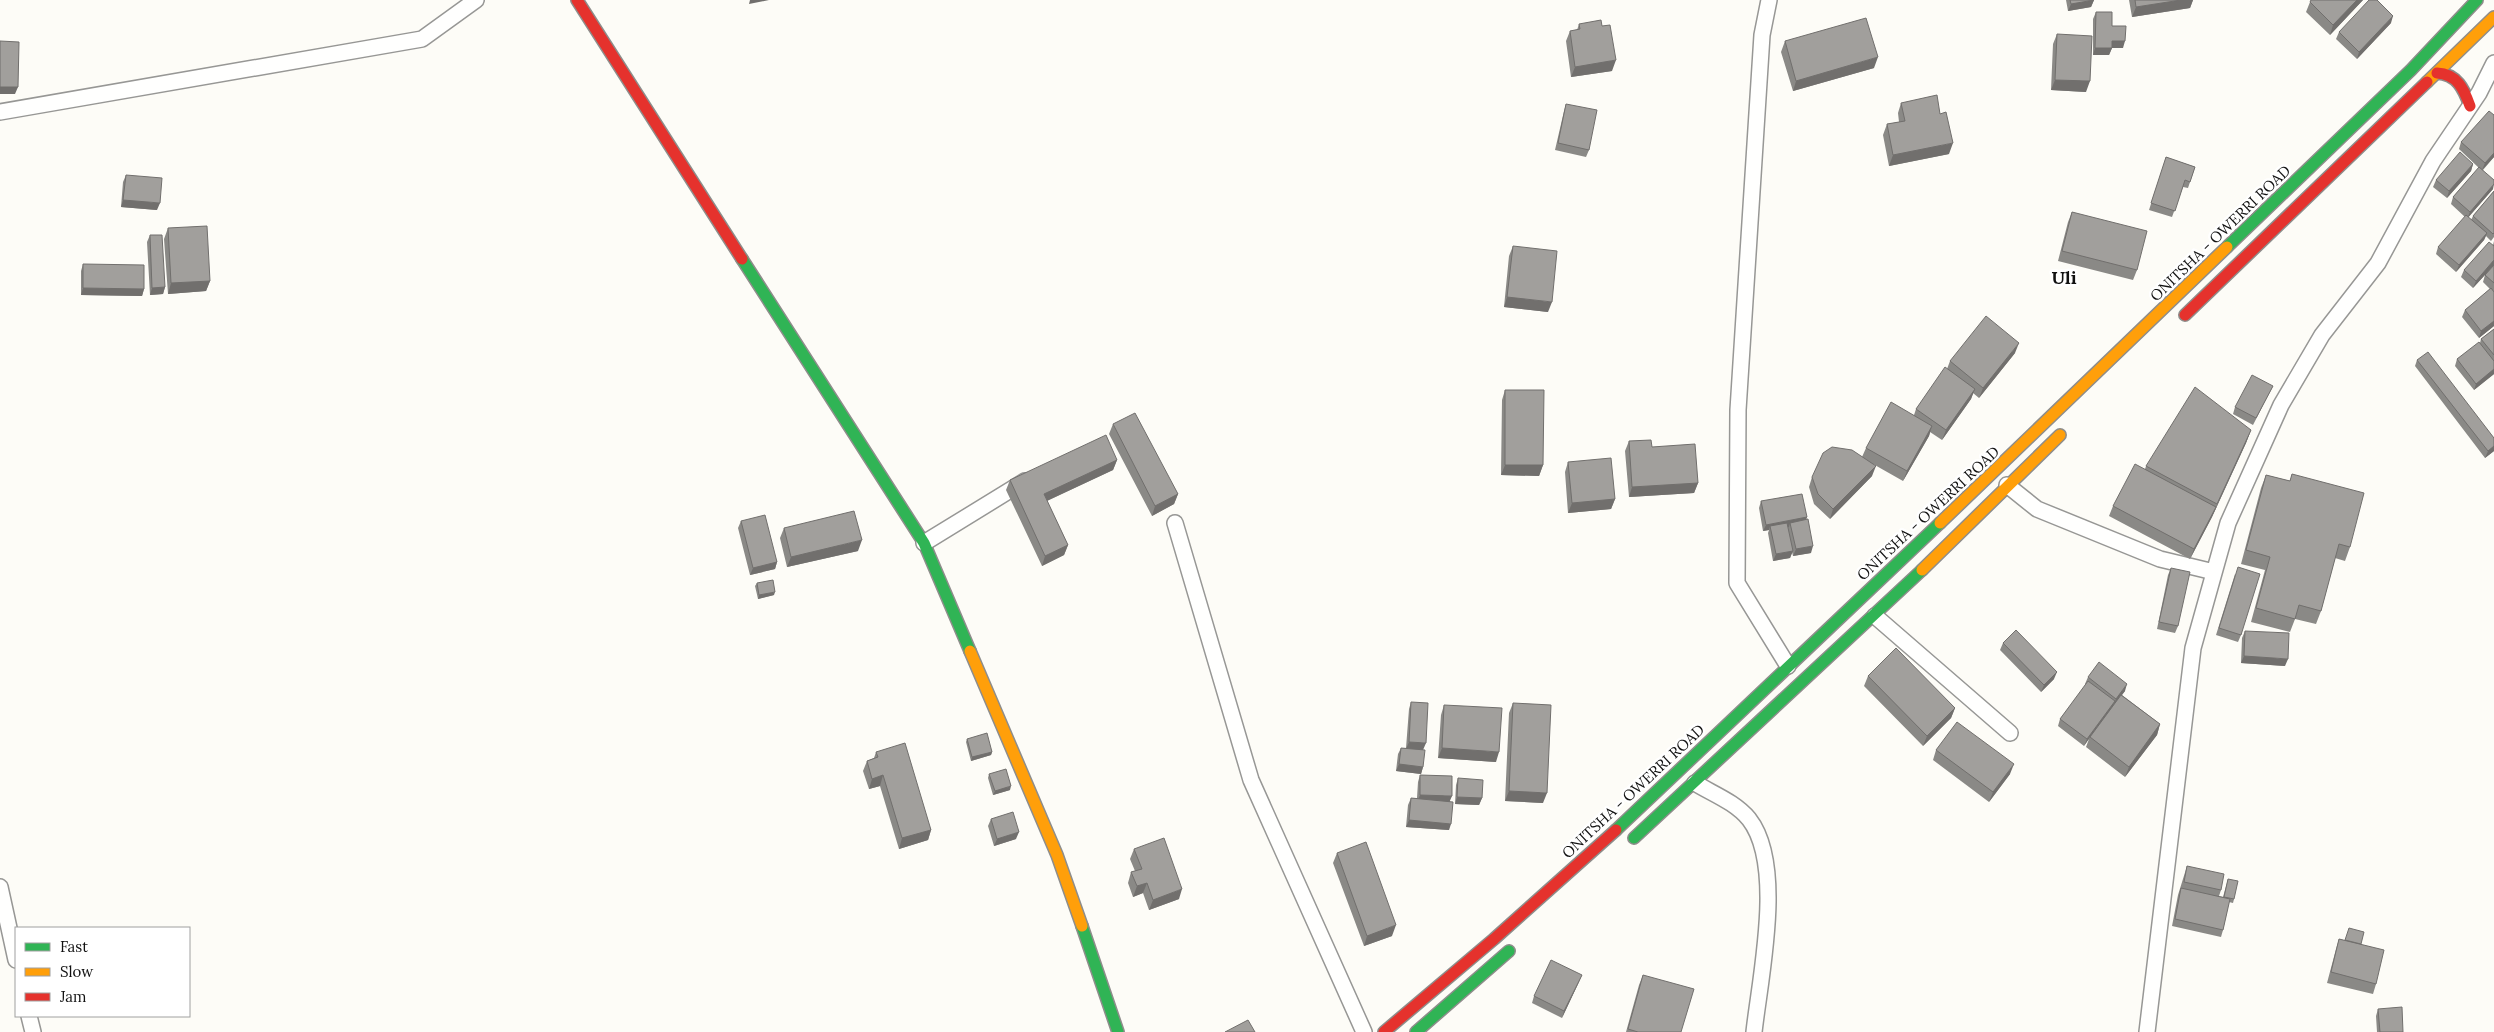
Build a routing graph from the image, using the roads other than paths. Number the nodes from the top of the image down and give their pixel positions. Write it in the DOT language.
graph roads {
  1 [pos="476,0"];
  2 [pos="577,0"];
  3 [pos="1769,0"];
  4 [pos="2477,0"];
  5 [pos="2494,17"];
  6 [pos="2494,63"];
  7 [pos="2437,73"];
  8 [pos="2470,106"];
  9 [pos="0,112"];
  10 [pos="2179,320"];
  11 [pos="2072,424"];
  12 [pos="1040,471"];
  13 [pos="2007,485"];
  14 [pos="1175,523"];
  15 [pos="924,543"];
  16 [pos="2214,572"];
  17 [pos="1874,616"];
  18 [pos="1788,666"];
  19 [pos="2010,733"];
  20 [pos="1695,783"];
  21 [pos="1628,843"];
  22 [pos="0,887"];
  23 [pos="1517,943"];
  24 [pos="15,955"];
  25 [pos="29,1017"];
  26 [pos="33,1032"];
  27 [pos="1118,1032"];
  28 [pos="1364,1032"];
  29 [pos="1384,1032"];
  30 [pos="1416,1032"];
  31 [pos="1754,1032"];
  32 [pos="2147,1032"];
  1 -- 9 [label="street"];
  2 -- 15 [label="main road"];
  3 -- 18 [label="street"];
  4 -- 18 [label="main road, ONITSHA - OWERRI ROAD"];
  5 -- 7 [label="main road"];
  6 -- 8 [label="street"];
  7 -- 8 [label="main road"];
  7 -- 10 [label="main road"];
  8 -- 16 [label="street"];
  11 -- 13 [label="main road"];
  12 -- 15 [label="street"];
  13 -- 16 [label="street"];
  13 -- 17 [label="main road"];
  14 -- 28 [label="street"];
  15 -- 27 [label="main road"];
  16 -- 32 [label="street"];
  17 -- 19 [label="street"];
  17 -- 20 [label="main road"];
  18 -- 29 [label="main road, ONITSHA - OWERRI ROAD"];
  20 -- 21 [label="main road"];
  20 -- 31 [label="street"];
  22 -- 24 [label="street"];
  23 -- 30 [label="main road"];
  25 -- 26 [label="street"];
}
